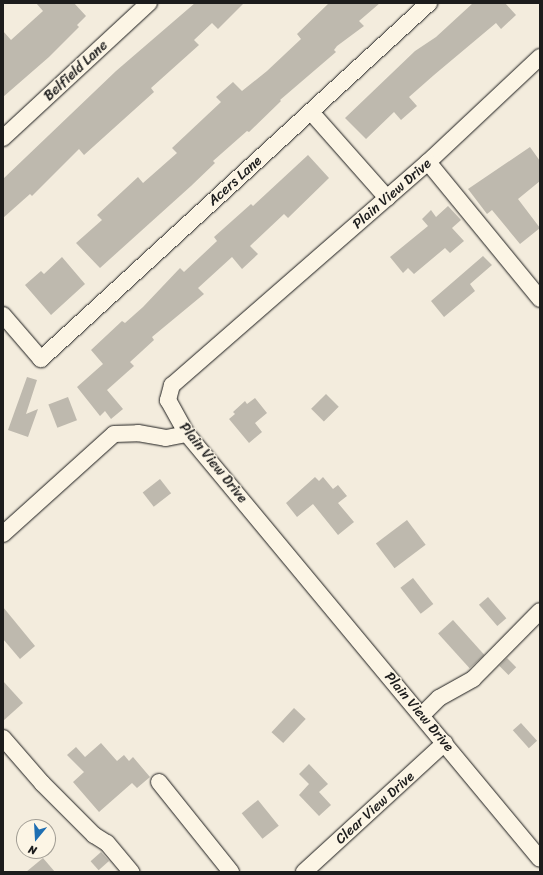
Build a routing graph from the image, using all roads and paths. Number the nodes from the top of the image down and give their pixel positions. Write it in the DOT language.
graph roads {
  1 [pos="149,3"];
  2 [pos="429,3"];
  3 [pos="540,57"];
  4 [pos="311,112"];
  5 [pos="3,138"];
  6 [pos="428,162"];
  7 [pos="387,198"];
  8 [pos="540,299"];
  9 [pos="3,315"];
  10 [pos="187,434"];
  11 [pos="3,534"];
  12 [pos="540,610"];
  13 [pos="422,716"];
  14 [pos="3,738"];
  15 [pos="445,743"];
  16 [pos="159,782"];
  17 [pos="540,859"];
  18 [pos="131,872"];
  19 [pos="230,872"];
  20 [pos="304,872"];
  1 -- 5 [label="street, Belfield Lane"];
  2 -- 4 [label="street, Acers Lane"];
  3 -- 6 [label="street, Plain View Drive"];
  4 -- 7 [label="street"];
  4 -- 9 [label="street, Acers Lane"];
  6 -- 7 [label="street, Plain View Drive"];
  6 -- 8 [label="street"];
  7 -- 10 [label="street, Plain View Drive"];
  10 -- 11 [label="street"];
  10 -- 13 [label="street, Plain View Drive"];
  12 -- 13 [label="street"];
  13 -- 15 [label="street, Plain View Drive"];
  14 -- 18 [label="street"];
  15 -- 17 [label="street, Plain View Drive"];
  15 -- 20 [label="street, Clear View Drive"];
  16 -- 19 [label="street"];
}
